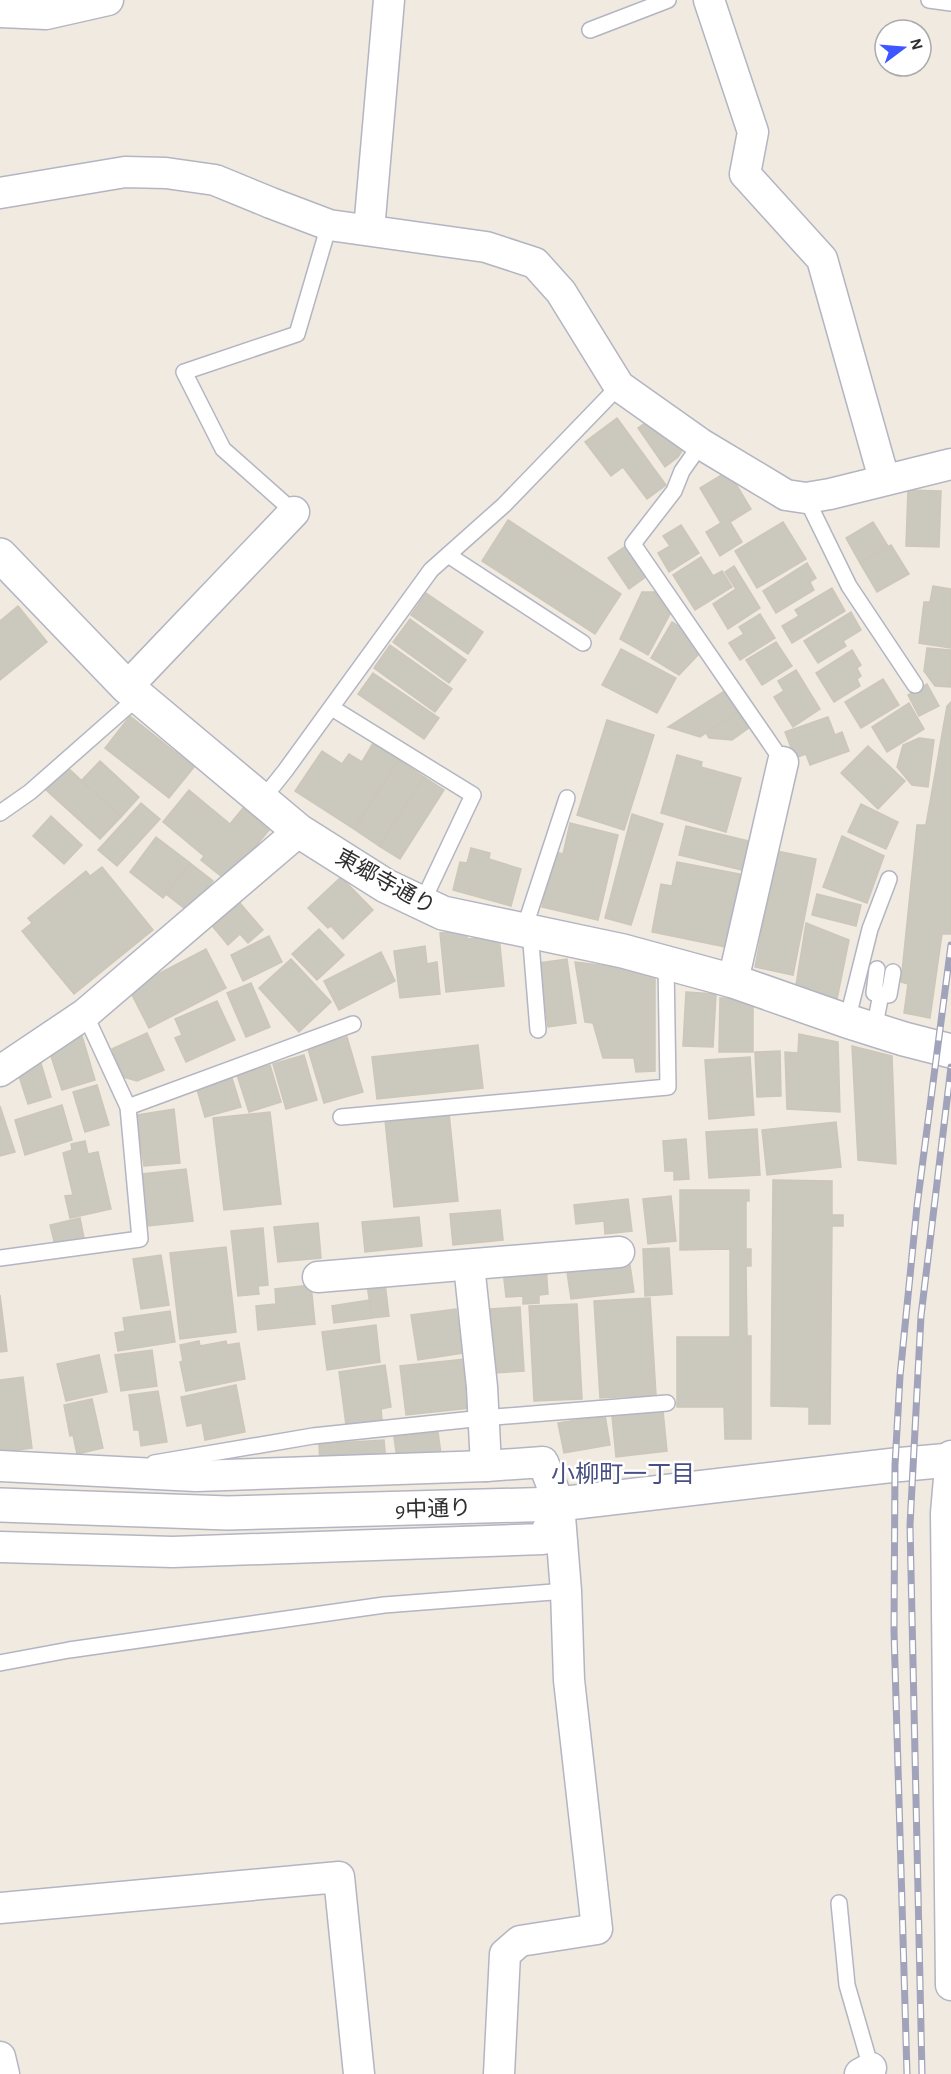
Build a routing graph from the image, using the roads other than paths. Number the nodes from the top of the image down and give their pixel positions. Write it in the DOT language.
graph roads {
  1 [pos="108,0"];
  2 [pos="389,0"];
  3 [pos="668,0"];
  4 [pos="709,0"];
  5 [pos="929,0"];
  6 [pos="951,3"];
  7 [pos="0,12"];
  8 [pos="590,30"];
  9 [pos="0,193"];
  10 [pos="329,225"];
  11 [pos="369,230"];
  12 [pos="619,386"];
  13 [pos="701,444"];
  14 [pos="951,464"];
  15 [pos="884,479"];
  16 [pos="806,498"];
  17 [pos="294,512"];
  18 [pos="0,555"];
  19 [pos="448,555"];
  20 [pos="583,643"];
  21 [pos="915,685"];
  22 [pos="133,692"];
  23 [pos="332,708"];
  24 [pos="783,762"];
  25 [pos="567,798"];
  26 [pos="261,801"];
  27 [pos="0,813"];
  28 [pos="299,831"];
  29 [pos="888,879"];
  30 [pos="422,903"];
  31 [pos="526,930"];
  32 [pos="666,964"];
  33 [pos="877,969"];
  34 [pos="893,972"];
  35 [pos="733,981"];
  36 [pos="880,994"];
  37 [pos="85,1014"];
  38 [pos="353,1024"];
  39 [pos="538,1030"];
  40 [pos="875,1030"];
  41 [pos="951,1051"];
  42 [pos="0,1071"];
  43 [pos="128,1107"];
  44 [pos="341,1117"];
  45 [pos="620,1252"];
  46 [pos="0,1258"];
  47 [pos="470,1265"];
  48 [pos="318,1277"];
  49 [pos="667,1403"];
  50 [pos="483,1418"];
  51 [pos="951,1458"];
  52 [pos="0,1466"];
  53 [pos="486,1466"];
  54 [pos="107,1471"];
  55 [pos="559,1504"];
  56 [pos="0,1505"];
  57 [pos="0,1547"];
  58 [pos="566,1591"];
  59 [pos="0,1663"];
  60 [pos="839,1903"];
  61 [pos="0,1908"];
  62 [pos="951,1985"];
  63 [pos="0,2057"];
  64 [pos="865,2071"];
  65 [pos="4,2074"];
  66 [pos="360,2074"];
  67 [pos="499,2074"];
  1 -- 7 [label="street"];
  2 -- 11 [label="street"];
  3 -- 8 [label="lane"];
  4 -- 15 [label="street"];
  5 -- 6 [label="lane"];
  9 -- 10 [label="street"];
  10 -- 11 [label="street"];
  10 -- 17 [label="lane"];
  11 -- 12 [label="street"];
  12 -- 13 [label="street"];
  12 -- 19 [label="lane"];
  13 -- 16 [label="street"];
  13 -- 24 [label="lane"];
  14 -- 15 [label="street"];
  15 -- 16 [label="street"];
  16 -- 21 [label="lane"];
  17 -- 22 [label="street"];
  18 -- 22 [label="street, 東郷寺通り"];
  19 -- 20 [label="lane"];
  19 -- 23 [label="lane"];
  22 -- 26 [label="street, 東郷寺通り"];
  22 -- 27 [label="lane"];
  23 -- 26 [label="lane"];
  23 -- 30 [label="lane"];
  24 -- 35 [label="street"];
  25 -- 31 [label="lane"];
  26 -- 28 [label="street, 東郷寺通り"];
  28 -- 30 [label="street, 東郷寺通り"];
  28 -- 37 [label="street"];
  29 -- 40 [label="lane"];
  30 -- 31 [label="street, 東郷寺通り"];
  31 -- 32 [label="street, 東郷寺通り"];
  31 -- 39 [label="lane"];
  32 -- 35 [label="street, 東郷寺通り"];
  32 -- 44 [label="lane"];
  33 -- 36 [label="lane"];
  34 -- 36 [label="lane"];
  35 -- 40 [label="street, 東郷寺通り"];
  36 -- 40 [label="lane"];
  37 -- 42 [label="street"];
  37 -- 43 [label="lane"];
  38 -- 43 [label="lane"];
  40 -- 41 [label="street, 東郷寺通り"];
  43 -- 46 [label="lane"];
  45 -- 47 [label="street"];
  47 -- 48 [label="street"];
  47 -- 50 [label="street"];
  49 -- 50 [label="lane"];
  50 -- 53 [label="street"];
  50 -- 54 [label="lane"];
  51 -- 55 [label="street, 9中通り"];
  51 -- 62 [label="street"];
  52 -- 54 [label="street"];
  53 -- 54 [label="street"];
  53 -- 55 [label="street"];
  55 -- 56 [label="street, 9中通り"];
  55 -- 57 [label="street"];
  55 -- 58 [label="street"];
  58 -- 59 [label="lane"];
  58 -- 67 [label="street"];
  60 -- 64 [label="lane"];
  61 -- 66 [label="street"];
  63 -- 65 [label="street"];
}
